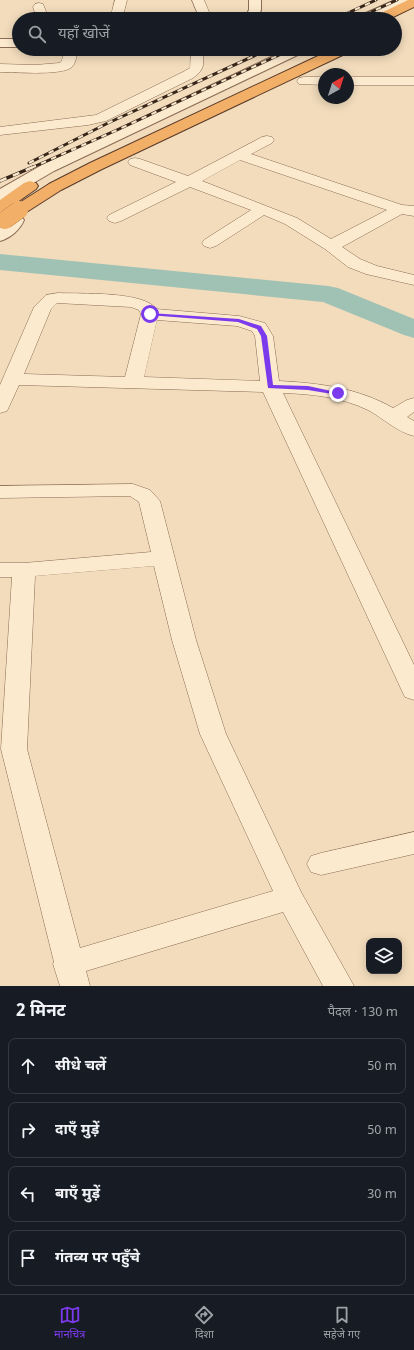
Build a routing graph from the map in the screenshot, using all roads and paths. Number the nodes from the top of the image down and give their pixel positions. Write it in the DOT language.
graph roads {
  1 [pos="121,0"];
  2 [pos="198,0"];
  3 [pos="255,0"];
  4 [pos="404,0"];
  5 [pos="414,2"];
  6 [pos="118,12"];
  7 [pos="203,12"];
  8 [pos="255,12"];
  9 [pos="378,12"];
  10 [pos="393,12"];
  11 [pos="414,15"];
  12 [pos="402,21"];
  13 [pos="0,43"];
  14 [pos="12,43"];
  15 [pos="69,56"];
  16 [pos="197,56"];
  17 [pos="284,56"];
  18 [pos="299,56"];
  19 [pos="329,56"];
  20 [pos="0,68"];
  21 [pos="304,81"];
  22 [pos="318,81"];
  23 [pos="354,81"];
  24 [pos="414,81"];
  25 [pos="0,131"];
  26 [pos="267,140"];
  27 [pos="239,155"];
  28 [pos="135,162"];
  29 [pos="190,182"];
  30 [pos="263,209"];
  31 [pos="4,210"];
  32 [pos="407,210"];
  33 [pos="115,218"];
  34 [pos="0,236"];
  35 [pos="210,243"];
  36 [pos="331,246"];
  37 [pos="414,280"];
  38 [pos="150,314"];
  39 [pos="13,379"];
  40 [pos="133,383"];
  41 [pos="270,386"];
  42 [pos="414,404"];
  43 [pos="0,407"];
  44 [pos="393,417"];
  45 [pos="414,430"];
  46 [pos="0,492"];
  47 [pos="163,558"];
  48 [pos="12,570"];
  49 [pos="414,691"];
  50 [pos="7,752"];
  51 [pos="414,843"];
  52 [pos="321,864"];
  53 [pos="290,898"];
  54 [pos="72,975"];
  55 [pos="339,986"];
  1 -- 6 [label="street"];
  2 -- 7 [label="street"];
  3 -- 8 [label="street"];
  4 -- 9 [label="street"];
  5 -- 10 [label="highway"];
  11 -- 12 [label="highway"];
  13 -- 14 [label="street"];
  15 -- 20 [label="street"];
  16 -- 25 [label="street"];
  17 -- 31 [label="street"];
  18 -- 31 [label="highway"];
  19 -- 31 [label="highway"];
  21 -- 22 [label="street"];
  23 -- 24 [label="street"];
  26 -- 27 [label="street"];
  27 -- 29 [label="street"];
  27 -- 32 [label="street"];
  28 -- 29 [label="street"];
  29 -- 30 [label="street"];
  29 -- 33 [label="street"];
  30 -- 35 [label="street"];
  30 -- 36 [label="street"];
  31 -- 34 [label="street"];
  32 -- 36 [label="street"];
  36 -- 37 [label="street"];
  38 -- 39 [label="street"];
  38 -- 40 [label="street"];
  38 -- 41 [label="street"];
  39 -- 40 [label="street"];
  39 -- 43 [label="street"];
  40 -- 41 [label="street"];
  41 -- 44 [label="street"];
  41 -- 49 [label="street"];
  42 -- 44 [label="street"];
  44 -- 45 [label="street"];
  46 -- 47 [label="street"];
  47 -- 48 [label="street"];
  47 -- 53 [label="street"];
  48 -- 50 [label="street"];
  50 -- 54 [label="street"];
  51 -- 52 [label="street"];
  53 -- 54 [label="street"];
  53 -- 55 [label="street"];
}
